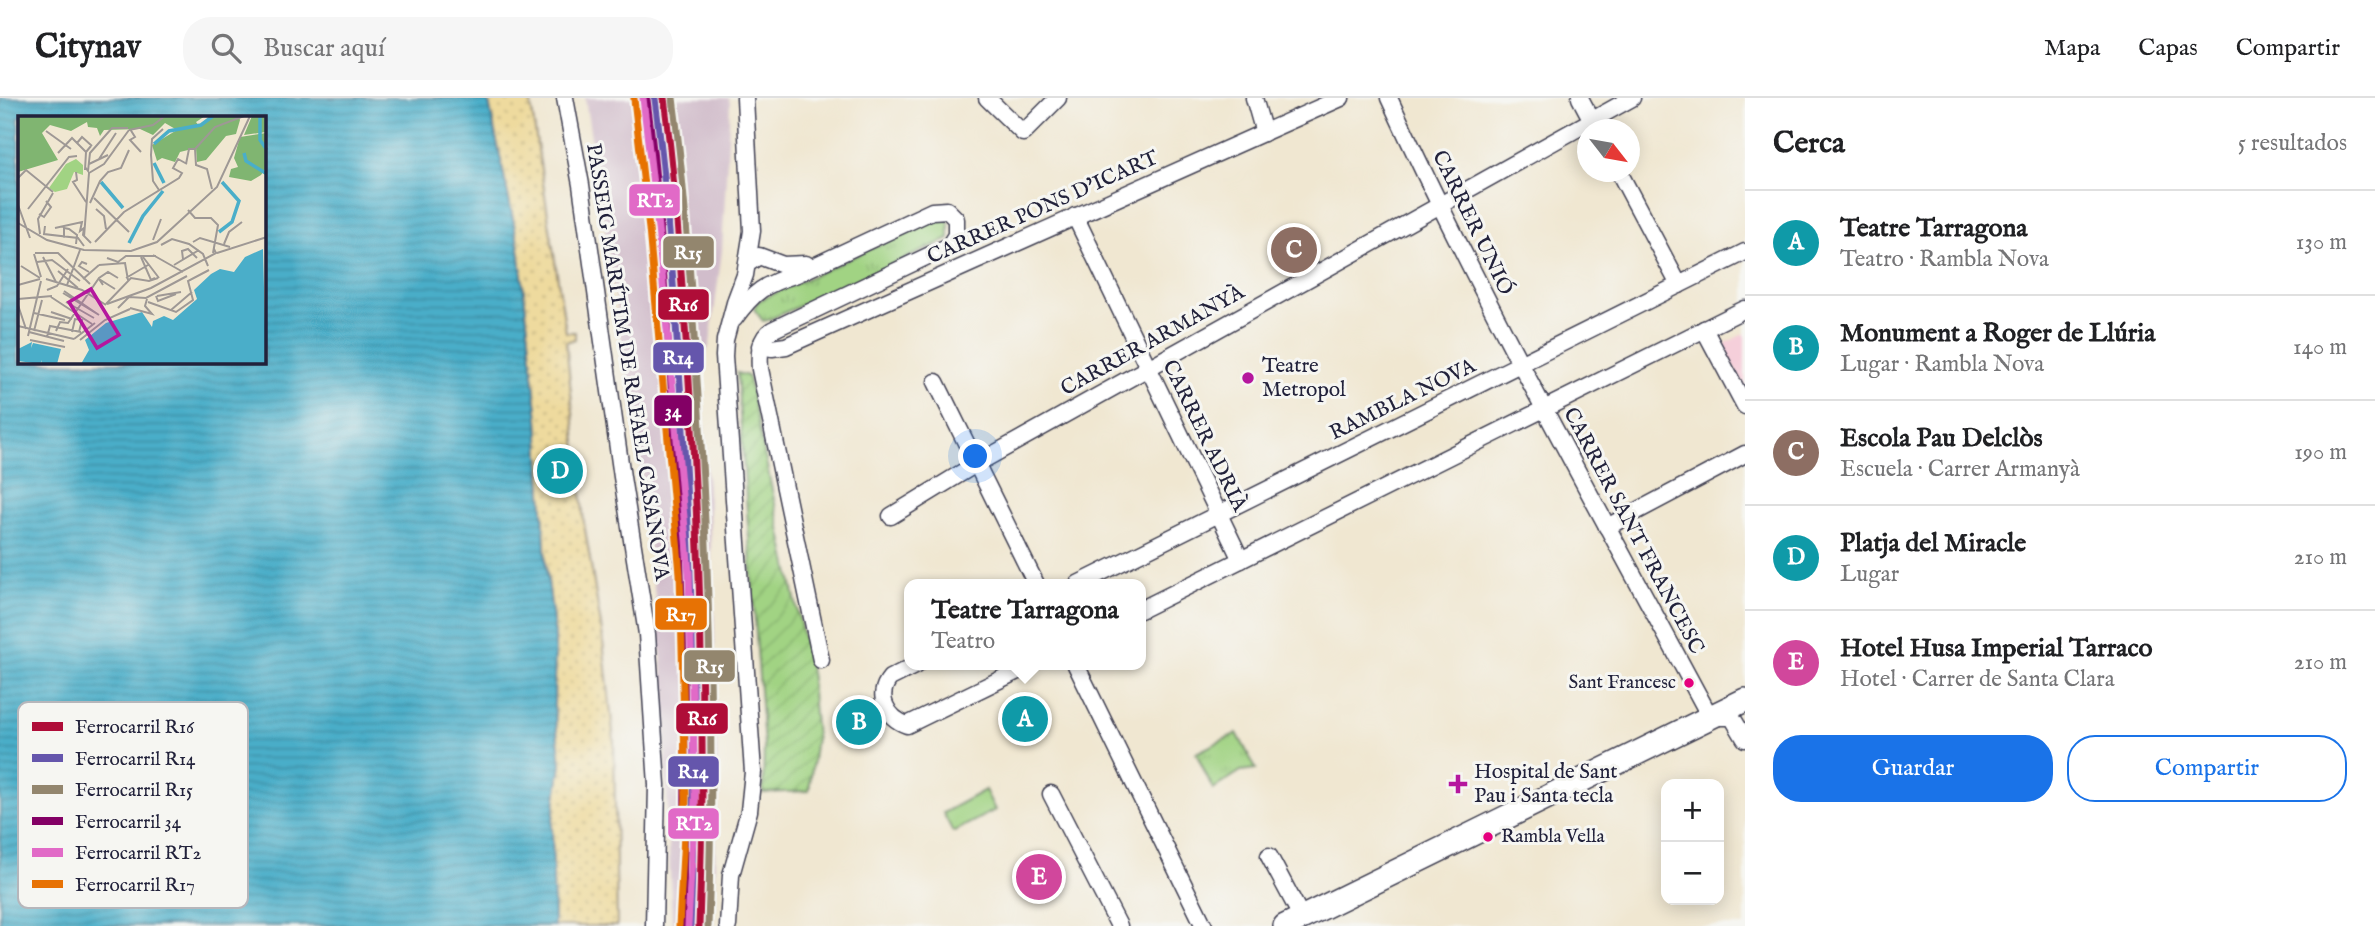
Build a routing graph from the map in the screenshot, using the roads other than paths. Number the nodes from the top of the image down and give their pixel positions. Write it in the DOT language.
graph roads {
  1 [pos="565,98"];
  2 [pos="746,98"];
  3 [pos="986,98"];
  4 [pos="1058,98"];
  5 [pos="1254,98"];
  6 [pos="1341,98"];
  7 [pos="1389,98"];
  8 [pos="1580,98"];
  9 [pos="1632,98"];
  10 [pos="1591,119"];
  11 [pos="1602,119"];
  12 [pos="1264,133"];
  13 [pos="1577,134"];
  14 [pos="1624,182"];
  15 [pos="1438,206"];
  16 [pos="1076,216"];
  17 [pos="752,230"];
  18 [pos="1745,252"];
  19 [pos="769,259"];
  20 [pos="818,262"];
  21 [pos="746,270"];
  22 [pos="769,284"];
  23 [pos="1679,285"];
  24 [pos="1745,310"];
  25 [pos="729,326"];
  26 [pos="1704,330"];
  27 [pos="764,339"];
  28 [pos="1520,365"];
  29 [pos="1148,368"];
  30 [pos="936,382"];
  31 [pos="1745,406"];
  32 [pos="1544,408"];
  33 [pos="1745,454"];
  34 [pos="976,464"];
  35 [pos="1218,515"];
  36 [pos="891,516"];
  37 [pos="1607,527"];
  38 [pos="1241,559"];
  39 [pos="1034,579"];
  40 [pos="1089,579"];
  41 [pos="1146,607"];
  42 [pos="821,660"];
  43 [pos="906,670"];
  44 [pos="1020,670"];
  45 [pos="1078,670"];
  46 [pos="1745,695"];
  47 [pos="1733,711"];
  48 [pos="1745,739"];
  49 [pos="1051,794"];
  50 [pos="1269,856"];
  51 [pos="1298,923"];
  52 [pos="654,926"];
  53 [pos="728,926"];
  54 [pos="1119,926"];
  55 [pos="1204,926"];
  1 -- 52 [label="street, PASSEIG MARÍTIM DE RAFAEL CASANOVA"];
  2 -- 17 [label="street"];
  3 -- 4 [label="street"];
  5 -- 12 [label="street"];
  6 -- 12 [label="street, CARRER PONS D'ICART"];
  7 -- 15 [label="street, CARRER UNIÓ"];
  8 -- 10 [label="street"];
  9 -- 11 [label="street, CARRER ARMANYÀ"];
  12 -- 16 [label="street, CARRER PONS D'ICART"];
  13 -- 15 [label="street, CARRER ARMANYÀ"];
  14 -- 23 [label="street"];
  15 -- 28 [label="street, CARRER UNIÓ"];
  15 -- 29 [label="street, CARRER ARMANYÀ"];
  16 -- 27 [label="street, CARRER PONS D'ICART"];
  16 -- 29 [label="street, CARRER ADRIÀ"];
  17 -- 19 [label="street"];
  17 -- 21 [label="street"];
  18 -- 23 [label="street, RAMBLA NOVA"];
  19 -- 20 [label="street"];
  19 -- 21 [label="street"];
  19 -- 22 [label="street"];
  20 -- 22 [label="street"];
  20 -- 27 [label="street"];
  21 -- 22 [label="street"];
  21 -- 25 [label="street"];
  22 -- 25 [label="street"];
  23 -- 28 [label="street, RAMBLA NOVA"];
  24 -- 26 [label="street"];
  25 -- 53 [label="street"];
  26 -- 31 [label="street"];
  26 -- 32 [label="street"];
  27 -- 42 [label="street"];
  28 -- 32 [label="street, CARRER SANT FRANCESC"];
  28 -- 35 [label="street, RAMBLA NOVA"];
  29 -- 34 [label="street, CARRER ARMANYÀ"];
  29 -- 35 [label="street, CARRER ADRIÀ"];
  30 -- 34 [label="street"];
  32 -- 37 [label="street, CARRER SANT FRANCESC"];
  32 -- 38 [label="street"];
  33 -- 37 [label="street"];
  34 -- 36 [label="street, CARRER ARMANYÀ"];
  34 -- 39 [label="street"];
  35 -- 38 [label="street, CARRER ADRIÀ"];
  35 -- 40 [label="street, RAMBLA NOVA"];
  37 -- 47 [label="street, CARRER SANT FRANCESC"];
  38 -- 41 [label="street"];
  43 -- 44 [label="street"];
  45 -- 55 [label="street"];
  46 -- 47 [label="main road"];
  47 -- 48 [label="street, CARRER SANT FRANCESC"];
  47 -- 51 [label="main road"];
  49 -- 54 [label="street"];
  50 -- 51 [label="street"];
}
